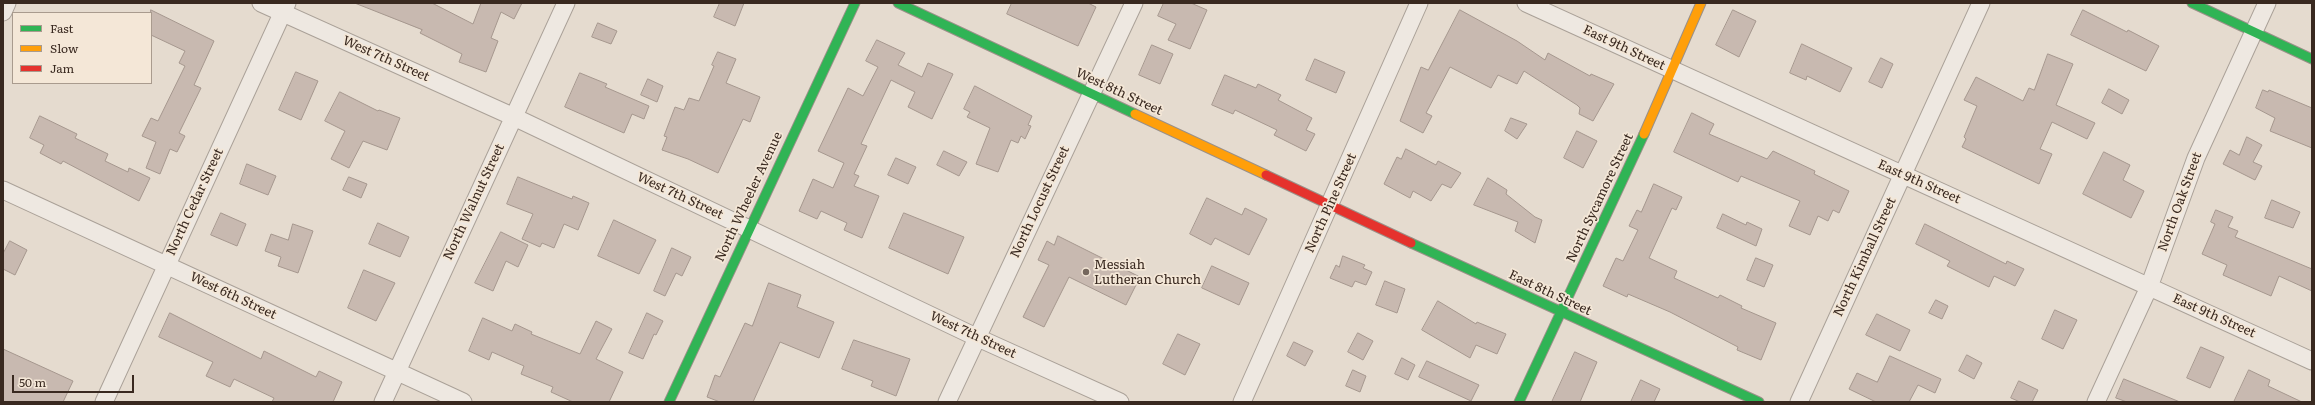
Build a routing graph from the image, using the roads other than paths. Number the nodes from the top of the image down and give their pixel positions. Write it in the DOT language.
graph roads {
  1 [pos="7,3"];
  2 [pos="261,3"];
  3 [pos="566,3"];
  4 [pos="855,3"];
  5 [pos="898,3"];
  6 [pos="1134,3"];
  7 [pos="1419,3"];
  8 [pos="1526,3"];
  9 [pos="1701,3"];
  10 [pos="1981,3"];
  11 [pos="2192,3"];
  12 [pos="2267,3"];
  13 [pos="285,8"];
  14 [pos="3,12"];
  15 [pos="2253,33"];
  16 [pos="2312,59"];
  17 [pos="1672,70"];
  18 [pos="1091,94"];
  19 [pos="514,117"];
  20 [pos="1902,175"];
  21 [pos="3,190"];
  22 [pos="1330,205"];
  23 [pos="748,229"];
  24 [pos="166,265"];
  25 [pos="2149,287"];
  26 [pos="1561,313"];
  27 [pos="976,337"];
  28 [pos="2312,361"];
  29 [pos="397,371"];
  30 [pos="104,402"];
  31 [pos="383,402"];
  32 [pos="463,402"];
  33 [pos="669,402"];
  34 [pos="947,402"];
  35 [pos="1120,402"];
  36 [pos="1242,402"];
  37 [pos="1519,402"];
  38 [pos="1759,402"];
  39 [pos="1799,402"];
  40 [pos="2096,402"];
  1 -- 14 [label="street"];
  2 -- 13 [label="street, West 7th Street"];
  3 -- 19 [label="street, North Walnut Street"];
  4 -- 23 [label="street, North Wheeler Avenue"];
  5 -- 18 [label="street, West 8th Street"];
  6 -- 18 [label="street, North Locust Street"];
  7 -- 22 [label="street, North Pine Street"];
  8 -- 17 [label="street, East 9th Street"];
  9 -- 17 [label="street, North Sycamore Street"];
  10 -- 20 [label="street, North Kimball Street"];
  11 -- 15 [label="street"];
  12 -- 15 [label="street, North Oak Street"];
  13 -- 19 [label="street, West 7th Street"];
  13 -- 24 [label="street, North Cedar Street"];
  15 -- 16 [label="street"];
  15 -- 25 [label="street, North Oak Street"];
  17 -- 20 [label="street, East 9th Street"];
  17 -- 26 [label="street, North Sycamore Street"];
  18 -- 22 [label="street, West 8th Street"];
  18 -- 27 [label="street, North Locust Street"];
  19 -- 23 [label="street, West 7th Street"];
  19 -- 29 [label="street, North Walnut Street"];
  20 -- 25 [label="street, East 9th Street"];
  20 -- 39 [label="street, North Kimball Street"];
  21 -- 24 [label="street, West 6th Street"];
  22 -- 26 [label="street, East 8th Street"];
  22 -- 36 [label="street, North Pine Street"];
  23 -- 27 [label="street, West 7th Street"];
  23 -- 33 [label="street, North Wheeler Avenue"];
  24 -- 29 [label="street, West 6th Street"];
  24 -- 30 [label="street, North Cedar Street"];
  25 -- 28 [label="street, East 9th Street"];
  25 -- 40 [label="street, North Oak Street"];
  26 -- 37 [label="street, North Sycamore Street"];
  26 -- 38 [label="street, East 8th Street"];
  27 -- 34 [label="street, North Locust Street"];
  27 -- 35 [label="street, West 7th Street"];
  29 -- 31 [label="street, North Walnut Street"];
  29 -- 32 [label="street, West 6th Street"];
}
